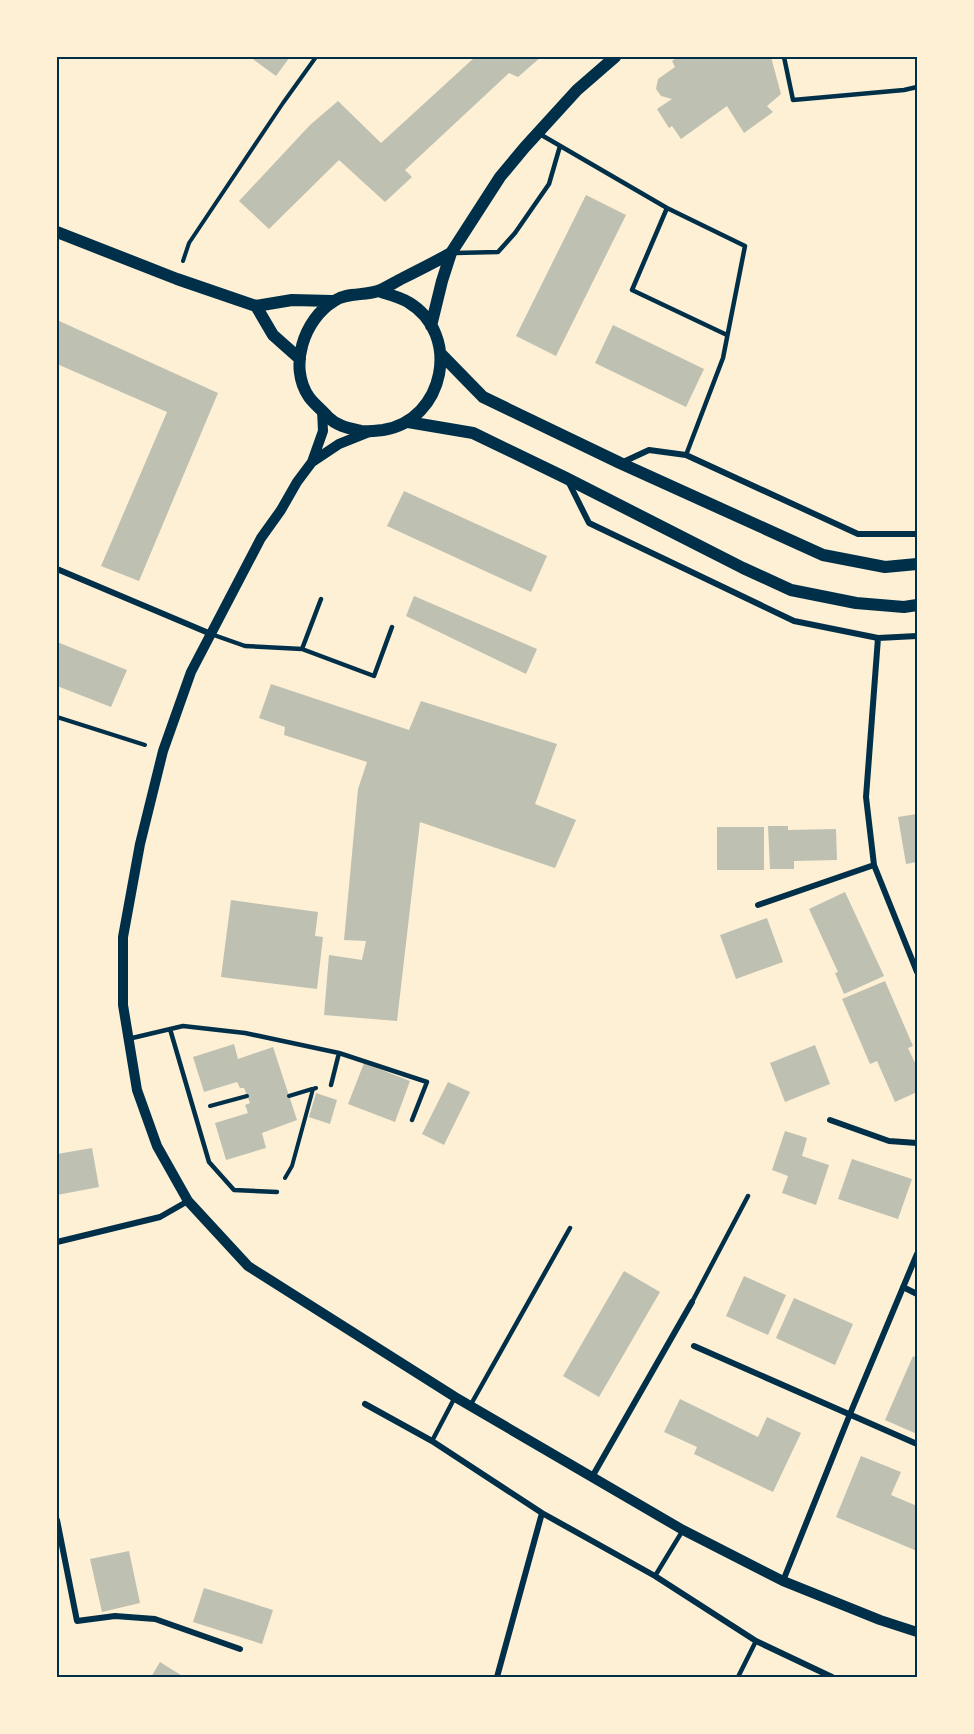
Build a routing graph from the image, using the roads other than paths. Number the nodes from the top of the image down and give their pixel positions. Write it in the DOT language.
graph roads {
  1 [pos="615,57"];
  2 [pos="784,57"];
  3 [pos="917,87"];
  4 [pos="537,133"];
  5 [pos="560,146"];
  6 [pos="667,208"];
  7 [pos="57,232"];
  8 [pos="451,253"];
  9 [pos="378,291"];
  10 [pos="332,301"];
  11 [pos="256,306"];
  12 [pos="431,326"];
  13 [pos="728,335"];
  14 [pos="441,354"];
  15 [pos="300,359"];
  16 [pos="322,410"];
  17 [pos="408,422"];
  18 [pos="369,432"];
  19 [pos="686,455"];
  20 [pos="312,462"];
  21 [pos="620,463"];
  22 [pos="566,478"];
  23 [pos="917,534"];
  24 [pos="917,564"];
  25 [pos="57,569"];
  26 [pos="321,599"];
  27 [pos="917,605"];
  28 [pos="392,627"];
  29 [pos="211,634"];
  30 [pos="917,636"];
  31 [pos="878,638"];
  32 [pos="302,649"];
  33 [pos="874,865"];
  34 [pos="758,905"];
  35 [pos="917,972"];
  36 [pos="170,1029"];
  37 [pos="128,1039"];
  38 [pos="339,1053"];
  39 [pos="331,1085"];
  40 [pos="412,1120"];
  41 [pos="830,1120"];
  42 [pos="917,1143"];
  43 [pos="277,1192"];
  44 [pos="748,1196"];
  45 [pos="188,1201"];
  46 [pos="570,1228"];
  47 [pos="57,1242"];
  48 [pos="917,1254"];
  49 [pos="903,1287"];
  50 [pos="917,1294"];
  51 [pos="693,1302"];
  52 [pos="694,1346"];
  53 [pos="455,1397"];
  54 [pos="365,1404"];
  55 [pos="470,1406"];
  56 [pos="850,1414"];
  57 [pos="432,1441"];
  58 [pos="917,1444"];
  59 [pos="592,1477"];
  60 [pos="543,1513"];
  61 [pos="57,1520"];
  62 [pos="683,1530"];
  63 [pos="655,1576"];
  64 [pos="783,1581"];
  65 [pos="917,1632"];
  66 [pos="756,1641"];
  67 [pos="240,1649"];
  68 [pos="497,1677"];
  69 [pos="738,1677"];
  70 [pos="832,1677"];
  1 -- 4 [label="main road"];
  2 -- 3 [label="lane"];
  4 -- 5 [label="lane"];
  4 -- 8 [label="main road"];
  5 -- 6 [label="lane"];
  5 -- 8 [label="lane"];
  6 -- 13 [label="lane"];
  6 -- 13 [label="lane"];
  7 -- 11 [label="main road"];
  8 -- 9 [label="main road"];
  8 -- 12 [label="main road"];
  9 -- 10 [label="main road"];
  9 -- 12 [label="main road"];
  10 -- 11 [label="main road"];
  10 -- 15 [label="main road"];
  11 -- 15 [label="main road"];
  12 -- 14 [label="main road"];
  13 -- 19 [label="lane"];
  14 -- 17 [label="main road"];
  14 -- 21 [label="main road"];
  15 -- 16 [label="main road"];
  16 -- 18 [label="main road"];
  16 -- 20 [label="street"];
  17 -- 18 [label="main road"];
  17 -- 22 [label="main road"];
  18 -- 20 [label="street"];
  19 -- 21 [label="street"];
  19 -- 23 [label="street"];
  20 -- 29 [label="street"];
  21 -- 24 [label="main road"];
  22 -- 27 [label="main road"];
  22 -- 31 [label="street"];
  25 -- 29 [label="street"];
  26 -- 32 [label="lane"];
  28 -- 32 [label="lane"];
  29 -- 32 [label="lane"];
  29 -- 37 [label="street"];
  30 -- 31 [label="street"];
  31 -- 33 [label="street"];
  33 -- 34 [label="street"];
  33 -- 35 [label="street"];
  36 -- 37 [label="lane"];
  36 -- 38 [label="lane"];
  36 -- 43 [label="lane"];
  37 -- 45 [label="street"];
  38 -- 39 [label="lane"];
  38 -- 40 [label="lane"];
  41 -- 42 [label="street"];
  44 -- 51 [label="lane"];
  45 -- 47 [label="street"];
  45 -- 53 [label="street"];
  46 -- 55 [label="lane"];
  48 -- 49 [label="street"];
  49 -- 50 [label="street"];
  49 -- 56 [label="street"];
  51 -- 59 [label="street"];
  52 -- 56 [label="street"];
  53 -- 55 [label="street"];
  53 -- 57 [label="lane"];
  54 -- 57 [label="street"];
  55 -- 59 [label="street"];
  56 -- 58 [label="street"];
  56 -- 64 [label="street"];
  57 -- 60 [label="street"];
  59 -- 62 [label="street"];
  60 -- 63 [label="street"];
  60 -- 68 [label="street"];
  61 -- 67 [label="street"];
  62 -- 63 [label="lane"];
  62 -- 64 [label="street"];
  63 -- 66 [label="street"];
  64 -- 65 [label="street"];
  66 -- 69 [label="lane"];
  66 -- 70 [label="street"];
}
